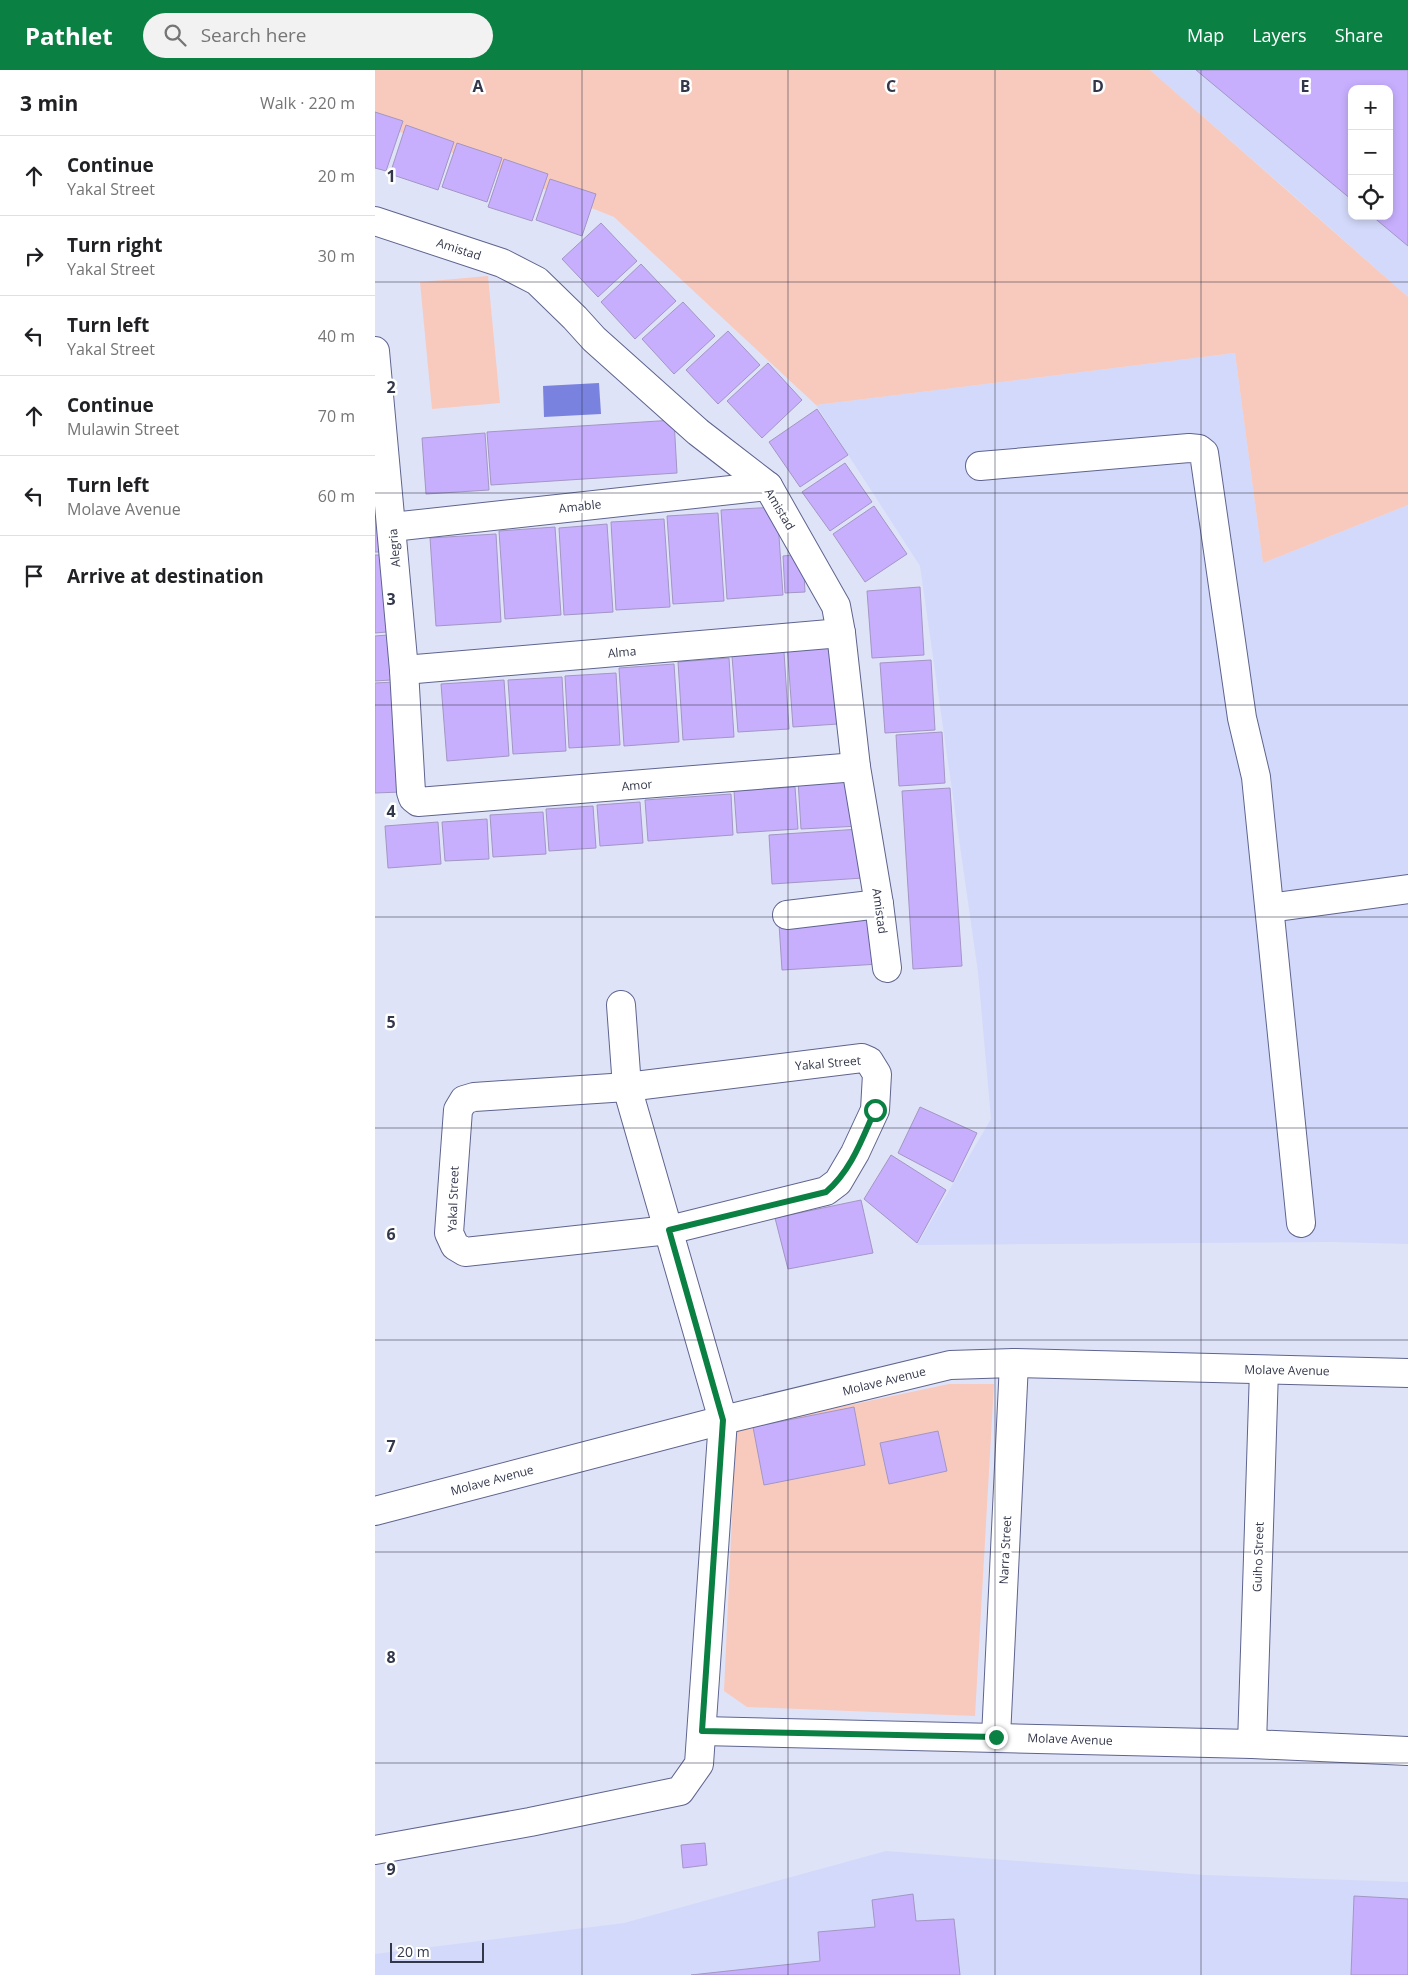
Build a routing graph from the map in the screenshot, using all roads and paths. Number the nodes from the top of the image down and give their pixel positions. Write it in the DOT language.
graph roads {
  1 [pos="375,221"];
  2 [pos="375,351"];
  3 [pos="379,445"];
  4 [pos="980,466"];
  5 [pos="768,486"];
  6 [pos="392,527"];
  7 [pos="841,633"];
  8 [pos="404,670"];
  9 [pos="856,767"];
  10 [pos="418,802"];
  11 [pos="1408,889"];
  12 [pos="879,904"];
  13 [pos="1270,908"];
  14 [pos="787,914"];
  15 [pos="887,968"];
  16 [pos="621,1006"];
  17 [pos="627,1087"];
  18 [pos="1301,1222"];
  19 [pos="669,1230"];
  20 [pos="1014,1363"];
  21 [pos="1264,1370"];
  22 [pos="1408,1373"];
  23 [pos="723,1420"];
  24 [pos="375,1511"];
  25 [pos="702,1731"];
  26 [pos="996,1737"];
  27 [pos="1251,1744"];
  28 [pos="1408,1751"];
  29 [pos="375,1850"];
  1 -- 5 [label="street, Amistad"];
  2 -- 3 [label="street, Alegria"];
  3 -- 6 [label="street, Alegria"];
  4 -- 13 [label="street"];
  5 -- 6 [label="street, Amable"];
  5 -- 7 [label="street, Amistad"];
  6 -- 8 [label="street, Alegria"];
  7 -- 8 [label="street, Alma"];
  7 -- 9 [label="street, Amistad"];
  8 -- 10 [label="street, Alegria"];
  9 -- 10 [label="street, Amor"];
  9 -- 12 [label="street, Amistad"];
  11 -- 13 [label="street"];
  12 -- 14 [label="street"];
  12 -- 15 [label="street, Amistad"];
  13 -- 18 [label="street"];
  16 -- 17 [label="street"];
  17 -- 19 [label="street"];
  17 -- 19 [label="street, Yakal Street"];
  17 -- 19 [label="street, Yakal Street"];
  19 -- 23 [label="street"];
  20 -- 21 [label="street, Molave Avenue"];
  20 -- 23 [label="street, Molave Avenue"];
  20 -- 26 [label="street, Narra Street"];
  21 -- 22 [label="street, Molave Avenue"];
  21 -- 27 [label="street, Guiho Street"];
  23 -- 24 [label="street, Molave Avenue"];
  23 -- 25 [label="street"];
  25 -- 26 [label="street, Molave Avenue"];
  25 -- 29 [label="street"];
  26 -- 27 [label="street, Molave Avenue"];
  27 -- 28 [label="street, Molave Avenue"];
}
